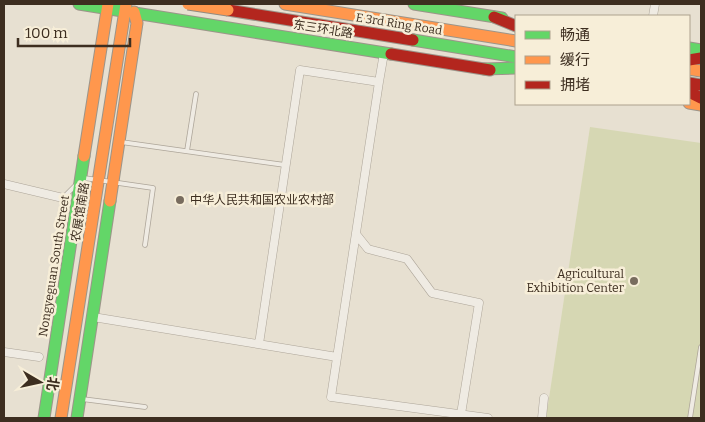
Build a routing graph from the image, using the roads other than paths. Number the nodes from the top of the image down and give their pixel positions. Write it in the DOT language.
graph roads {
  1 [pos="79,4"];
  2 [pos="188,4"];
  3 [pos="204,4"];
  4 [pos="285,4"];
  5 [pos="414,4"];
  6 [pos="107,6"];
  7 [pos="473,8"];
  8 [pos="128,9"];
  9 [pos="494,17"];
  10 [pos="515,20"];
  11 [pos="201,23"];
  12 [pos="515,26"];
  13 [pos="515,41"];
  14 [pos="384,53"];
  15 [pos="515,57"];
  16 [pos="515,68"];
  17 [pos="484,70"];
  18 [pos="515,75"];
  19 [pos="379,82"];
  20 [pos="196,94"];
  21 [pos="119,142"];
  22 [pos="188,151"];
  23 [pos="286,165"];
  24 [pos="82,178"];
  25 [pos="99,180"];
  26 [pos="113,182"];
  27 [pos="4,184"];
  28 [pos="64,198"];
  29 [pos="356,234"];
  30 [pos="145,244"];
  31 [pos="93,317"];
  32 [pos="258,344"];
  33 [pos="701,347"];
  34 [pos="4,352"];
  35 [pos="39,357"];
  36 [pos="336,357"];
  37 [pos="544,398"];
  38 [pos="80,399"];
  39 [pos="145,407"];
  40 [pos="461,414"];
  41 [pos="44,418"];
  42 [pos="61,418"];
  43 [pos="77,418"];
  44 [pos="488,418"];
  45 [pos="542,418"];
  46 [pos="690,418"];
  1 -- 6 [label="main road, 东三环北路"];
  2 -- 15 [label="main road, E 3rd Ring Road, bridge"];
  3 -- 11 [label="main road"];
  4 -- 13 [label="main road, E 3rd Ring Road"];
  5 -- 7 [label="main road"];
  6 -- 8 [label="main road, 东三环北路"];
  6 -- 24 [label="main road, 农展馆南路"];
  7 -- 9 [label="main road"];
  8 -- 11 [label="main road, 东三环北路"];
  8 -- 21 [label="main road"];
  8 -- 25 [label="main road, 农展馆南路"];
  9 -- 10 [label="main road"];
  9 -- 12 [label="main road"];
  11 -- 14 [label="main road, 东三环北路"];
  14 -- 17 [label="main road, 东三环北路"];
  14 -- 19 [label="street"];
  16 -- 17 [label="main road"];
  17 -- 18 [label="main road, 东三环北路"];
  19 -- 23 [label="street"];
  19 -- 29 [label="street"];
  20 -- 22 [label="lane"];
  21 -- 22 [label="lane"];
  21 -- 26 [label="main road"];
  22 -- 23 [label="lane"];
  23 -- 32 [label="street"];
  24 -- 25 [label="lane"];
  24 -- 28 [label="lane"];
  24 -- 41 [label="main road, Nongyeguan South Street"];
  25 -- 26 [label="lane"];
  25 -- 42 [label="main road, 农展馆南路"];
  26 -- 30 [label="lane"];
  26 -- 31 [label="main road"];
  27 -- 28 [label="street"];
  29 -- 36 [label="street"];
  29 -- 40 [label="street"];
  31 -- 32 [label="street"];
  31 -- 38 [label="main road"];
  32 -- 36 [label="street"];
  33 -- 46 [label="lane"];
  34 -- 35 [label="street"];
  36 -- 40 [label="street"];
  37 -- 45 [label="street"];
  38 -- 39 [label="lane"];
  38 -- 43 [label="main road"];
  40 -- 44 [label="street"];
}
